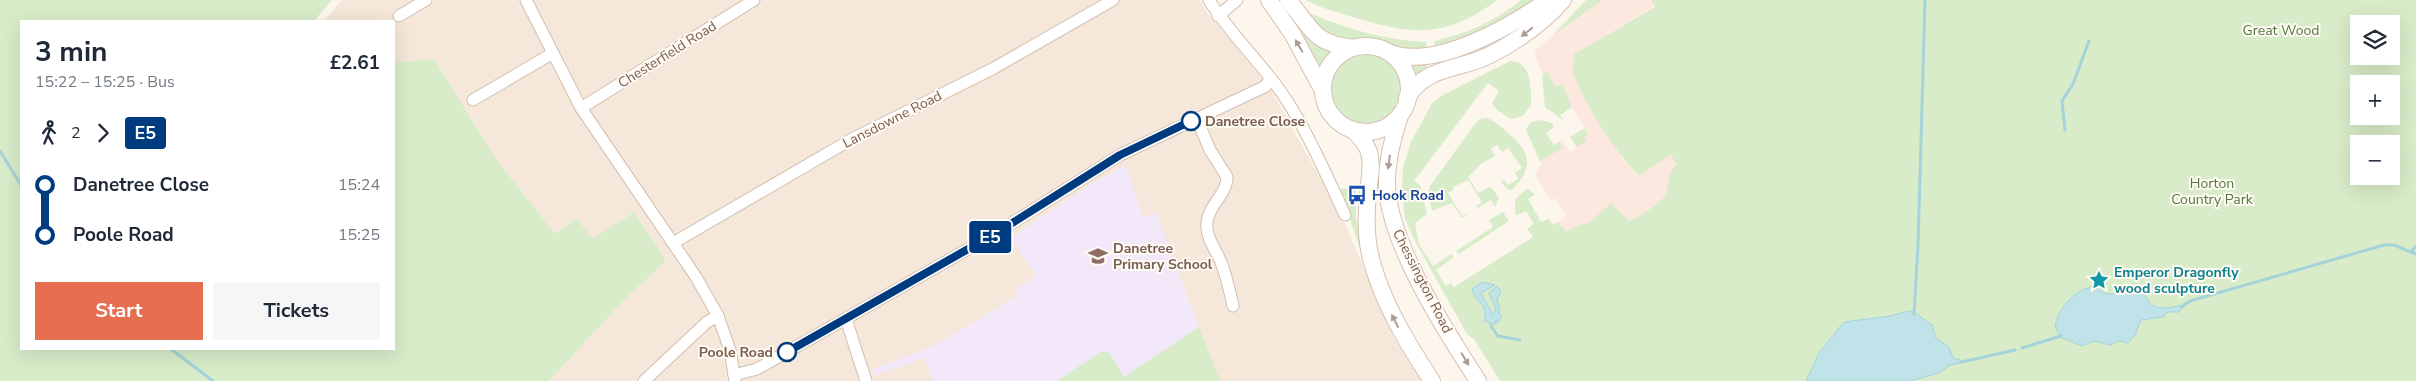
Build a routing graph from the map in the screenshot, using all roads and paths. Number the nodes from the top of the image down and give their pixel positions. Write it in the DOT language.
graph roads {
  1 [pos="426,0"];
  2 [pos="526,0"];
  3 [pos="754,0"];
  4 [pos="1112,0"];
  5 [pos="1209,0"];
  6 [pos="1237,0"];
  7 [pos="1270,0"];
  8 [pos="1288,0"];
  9 [pos="1548,0"];
  10 [pos="1563,0"];
  11 [pos="399,16"];
  12 [pos="1218,16"];
  13 [pos="1353,48"];
  14 [pos="1379,48"];
  15 [pos="553,53"];
  16 [pos="1270,78"];
  17 [pos="1322,89"];
  18 [pos="1407,98"];
  19 [pos="473,100"];
  20 [pos="581,108"];
  21 [pos="1400,115"];
  22 [pos="1197,119"];
  23 [pos="1354,131"];
  24 [pos="1345,215"];
  25 [pos="673,243"];
  26 [pos="1233,306"];
  27 [pos="718,316"];
  28 [pos="846,319"];
  29 [pos="735,378"];
  30 [pos="644,381"];
  31 [pos="866,381"];
  32 [pos="1432,381"];
  33 [pos="1478,381"];
  1 -- 11 [label="street"];
  2 -- 15 [label="street"];
  3 -- 20 [label="street, Chesterfield Road"];
  4 -- 25 [label="street, Lansdowne Road"];
  5 -- 12 [label="street"];
  6 -- 12 [label="street"];
  17 -- 7 [label="main road, one-way"];
  8 -- 13 [label="main road"];
  9 -- 14 [label="main road"];
  10 -- 18 [label="main road, one-way"];
  12 -- 16 [label="street"];
  13 -- 14 [label="main road"];
  13 -- 17 [label="main road"];
  14 -- 18 [label="main road, Chessington Road"];
  15 -- 19 [label="street"];
  15 -- 20 [label="street"];
  16 -- 22 [label="street"];
  16 -- 24 [label="street"];
  17 -- 23 [label="main road"];
  18 -- 21 [label="main road, Chessington Road"];
  20 -- 25 [label="street"];
  21 -- 23 [label="main road"];
  21 -- 33 [label="main road, Chessington Road, one-way"];
  22 -- 26 [label="street"];
  22 -- 28 [label="street"];
  32 -- 23 [label="main road, one-way"];
  25 -- 27 [label="street"];
  27 -- 29 [label="street"];
  27 -- 30 [label="street"];
  28 -- 29 [label="street"];
  28 -- 31 [label="street"];
}
